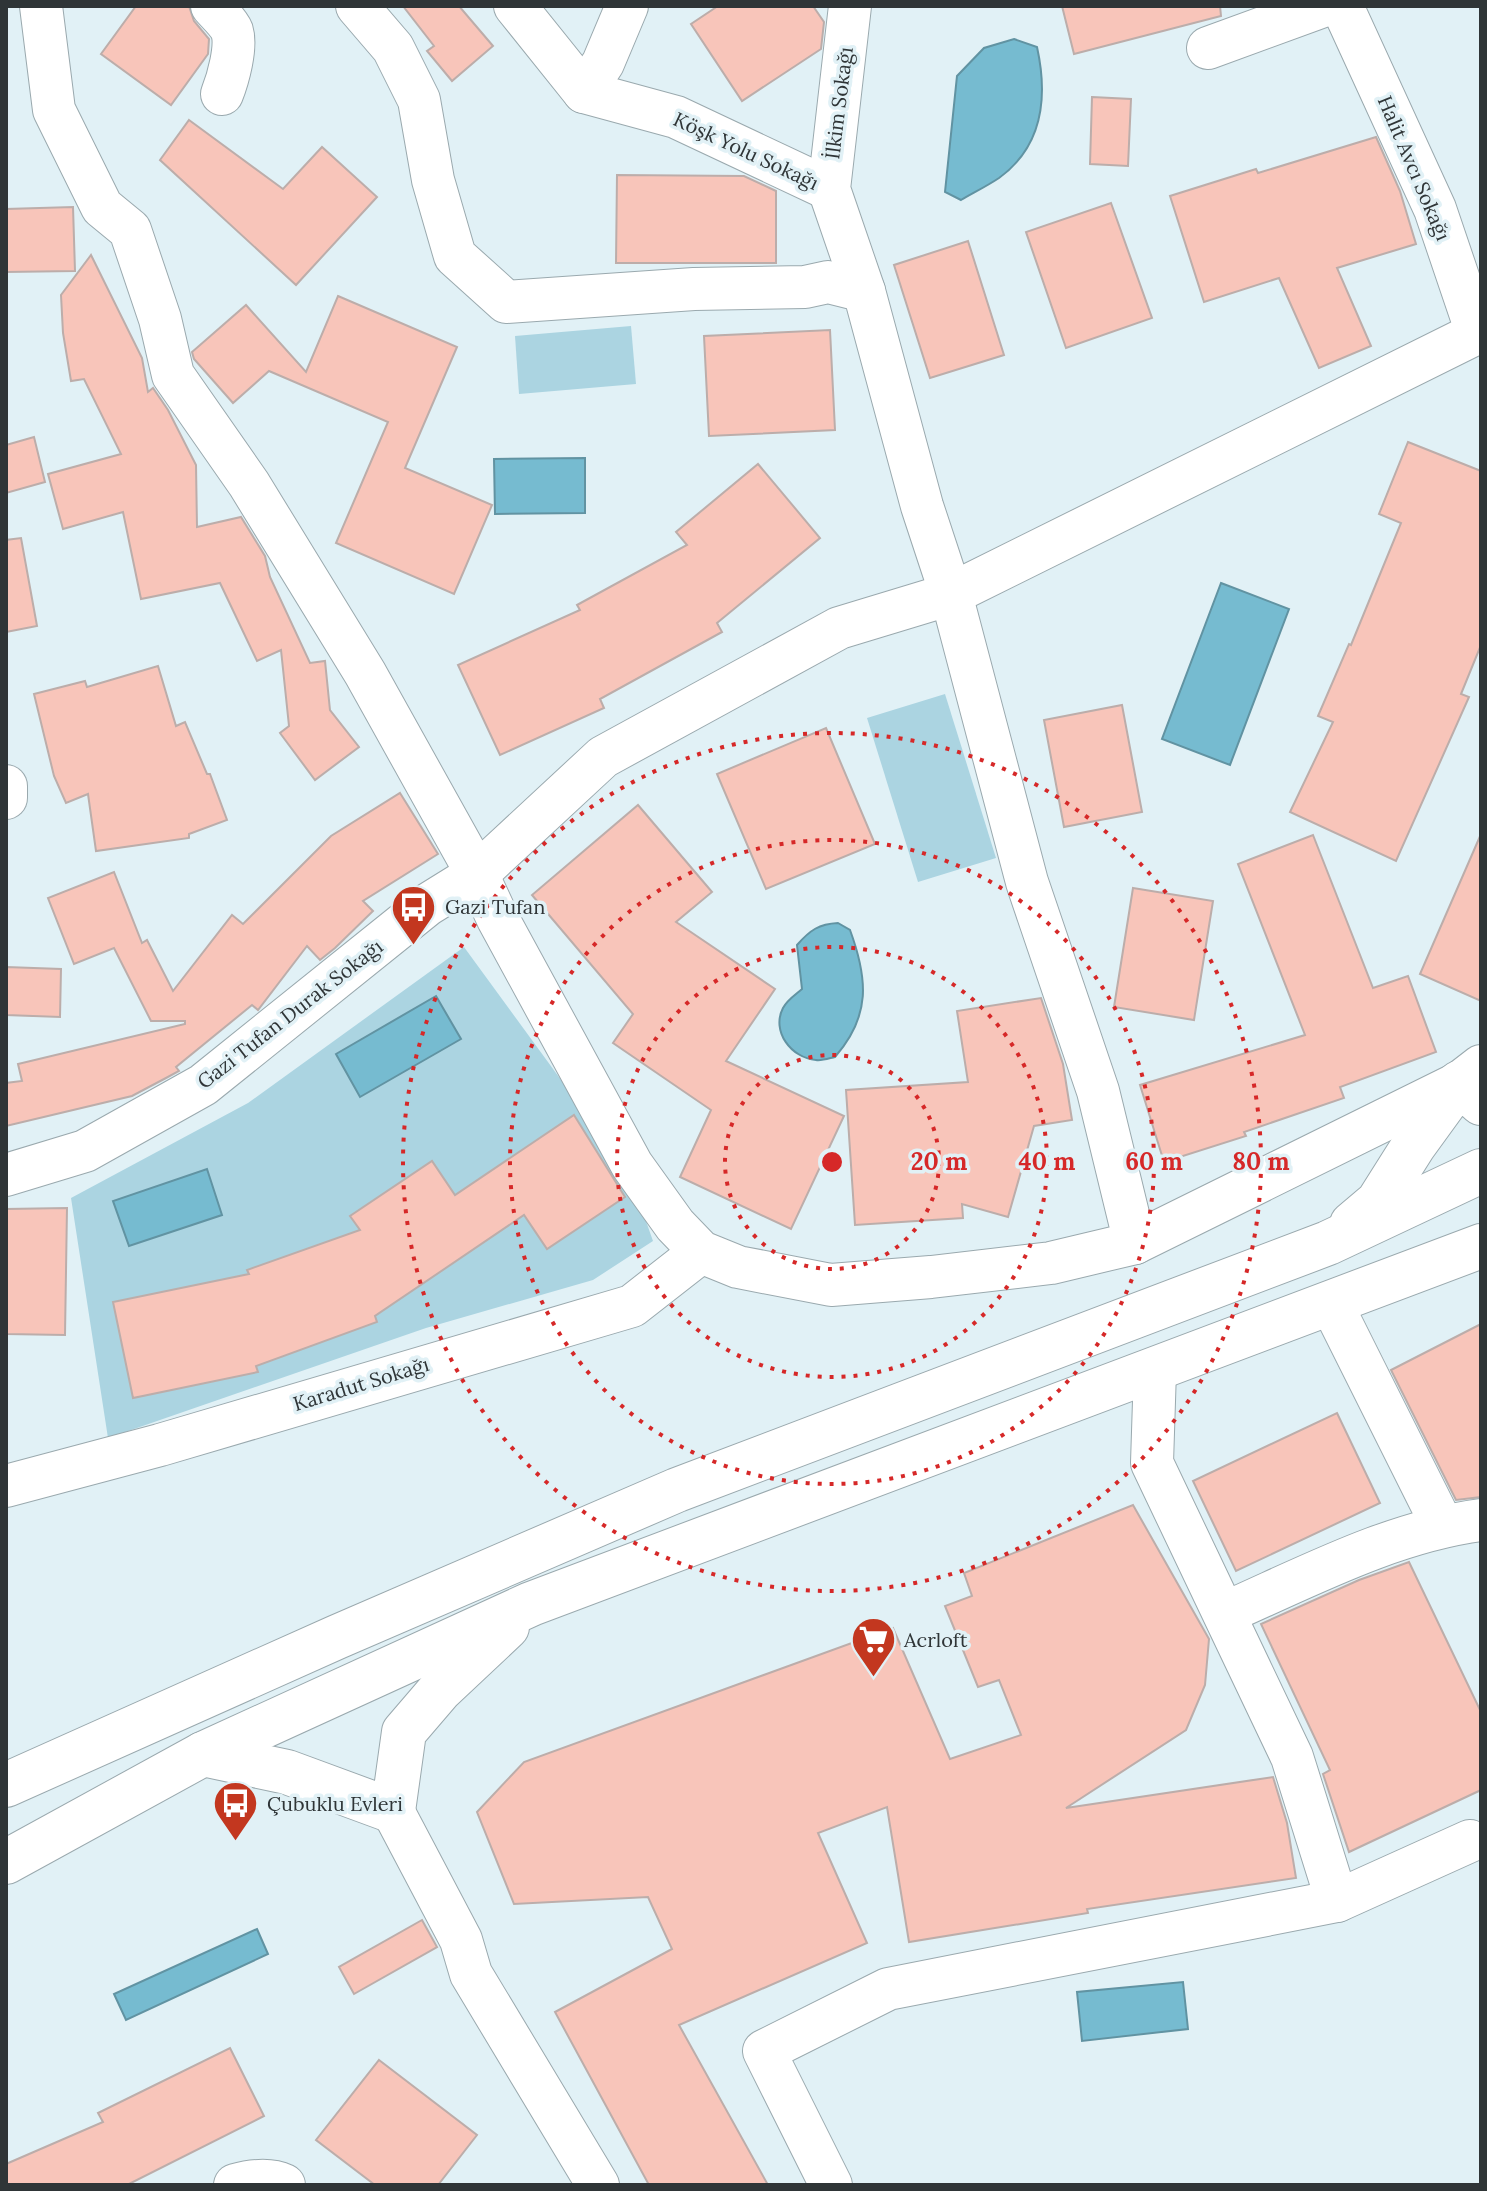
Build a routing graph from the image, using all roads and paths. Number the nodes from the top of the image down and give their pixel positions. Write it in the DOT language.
graph roads {
  1 [pos="41,6"];
  2 [pos="212,6"];
  3 [pos="357,6"];
  4 [pos="515,6"];
  5 [pos="627,6"];
  6 [pos="850,6"];
  7 [pos="1323,6"];
  8 [pos="1342,6"];
  9 [pos="1208,48"];
  10 [pos="584,92"];
  11 [pos="222,94"];
  12 [pos="829,189"];
  13 [pos="864,291"];
  14 [pos="1479,334"];
  15 [pos="951,594"];
  16 [pos="477,874"];
  17 [pos="1475,1075"];
  18 [pos="1481,1171"];
  19 [pos="6,1175"];
  20 [pos="1135,1243"];
  21 [pos="1328,1243"];
  22 [pos="1481,1246"];
  23 [pos="701,1252"];
  24 [pos="1331,1303"];
  25 [pos="1155,1370"];
  26 [pos="6,1486"];
  27 [pos="1461,1522"];
  28 [pos="531,1604"];
  29 [pos="1225,1613"];
  30 [pos="203,1754"];
  31 [pos="7,1785"];
  32 [pos="393,1811"];
  33 [pos="1470,1841"];
  34 [pos="6,1862"];
  35 [pos="1337,1901"];
  36 [pos="235,2185"];
  37 [pos="284,2185"];
  38 [pos="598,2185"];
  39 [pos="831,2185"];
  1 -- 16 [label="street"];
  2 -- 11 [label="street"];
  3 -- 13 [label="street"];
  4 -- 10 [label="street"];
  5 -- 10 [label="street"];
  6 -- 12 [label="street, İlkim Sokağı"];
  7 -- 9 [label="street"];
  8 -- 14 [label="street, Halit Avcı Sokağı"];
  10 -- 12 [label="street, Köşk Yolu Sokağı"];
  12 -- 13 [label="street, İlkim Sokağı"];
  13 -- 15 [label="street, İlkim Sokağı"];
  14 -- 15 [label="street, Gazi Tufan Durak Sokağı"];
  15 -- 16 [label="street, Gazi Tufan Durak Sokağı"];
  15 -- 20 [label="street, İlkim Sokağı"];
  16 -- 19 [label="street, Gazi Tufan Durak Sokağı"];
  16 -- 23 [label="street"];
  17 -- 20 [label="street"];
  17 -- 21 [label="highway"];
  18 -- 21 [label="highway"];
  20 -- 23 [label="street"];
  21 -- 31 [label="highway"];
  22 -- 24 [label="highway"];
  23 -- 26 [label="street, Karadut Sokağı"];
  24 -- 25 [label="highway"];
  24 -- 27 [label="street"];
  25 -- 28 [label="highway"];
  25 -- 29 [label="street"];
  27 -- 29 [label="street"];
  28 -- 30 [label="highway"];
  28 -- 32 [label="highway"];
  29 -- 35 [label="street"];
  30 -- 32 [label="highway"];
  30 -- 34 [label="highway"];
  32 -- 38 [label="street"];
  33 -- 35 [label="street"];
  35 -- 39 [label="street"];
  36 -- 37 [label="street"];
}
